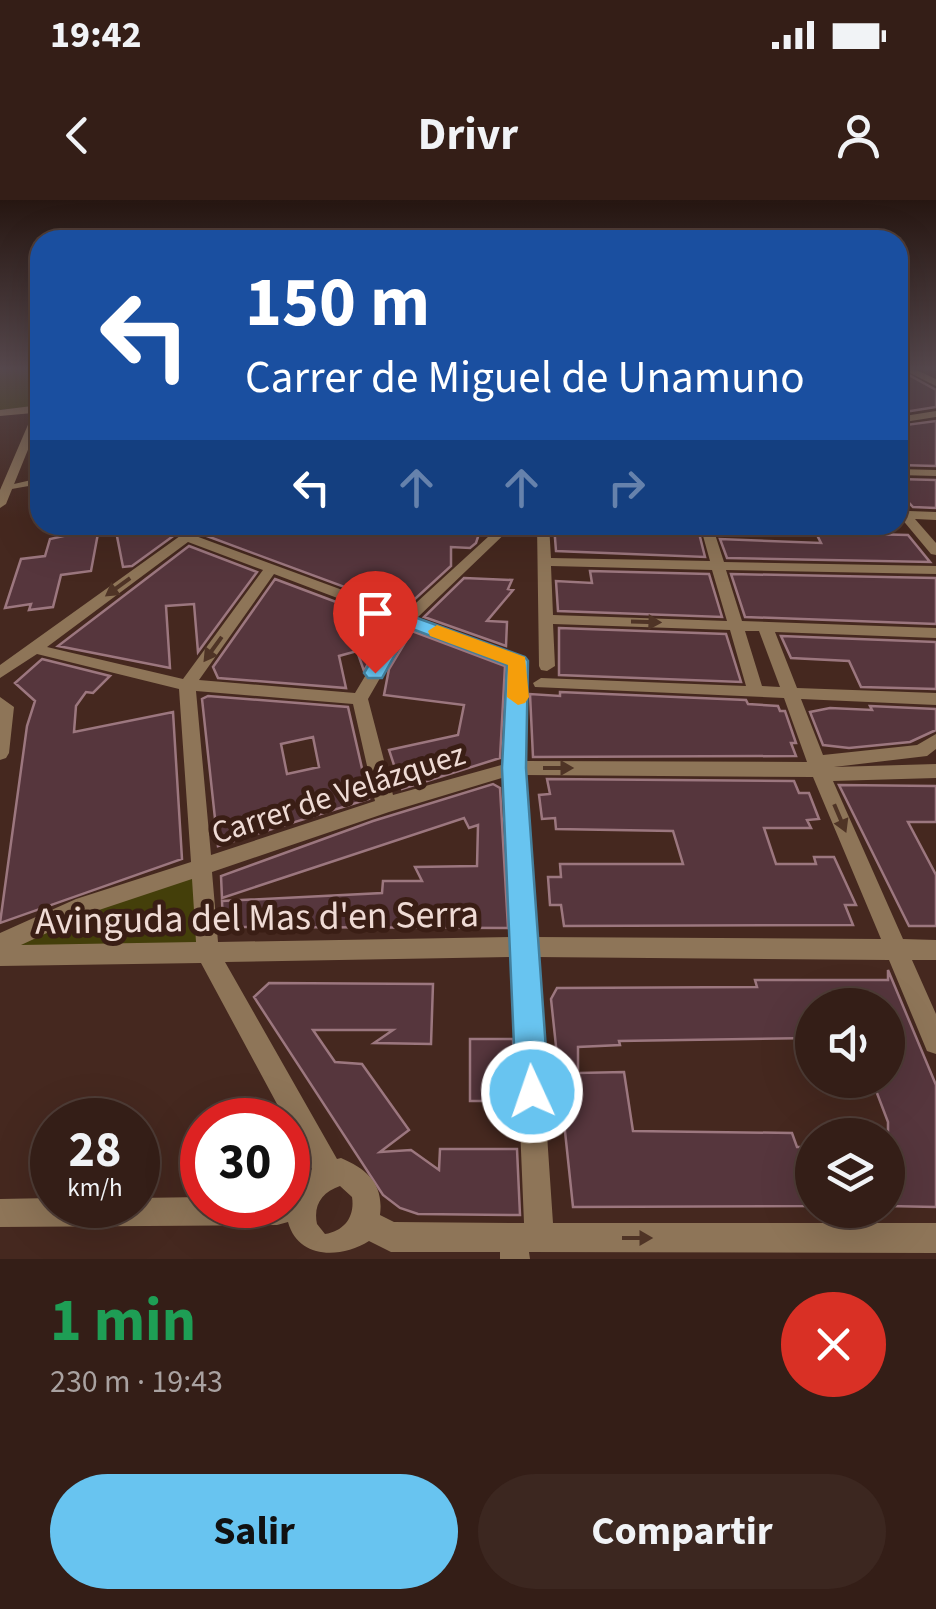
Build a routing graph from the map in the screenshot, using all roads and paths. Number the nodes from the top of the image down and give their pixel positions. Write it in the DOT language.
graph roads {
  1 [pos="30,430"];
  2 [pos="908,472"];
  3 [pos="936,473"];
  4 [pos="30,483"];
  5 [pos="3,488"];
  6 [pos="0,504"];
  7 [pos="908,513"];
  8 [pos="936,516"];
  9 [pos="908,521"];
  10 [pos="181,535"];
  11 [pos="195,535"];
  12 [pos="497,535"];
  13 [pos="544,535"];
  14 [pos="709,535"];
  15 [pos="936,551"];
  16 [pos="545,562"];
  17 [pos="718,565"];
  18 [pos="270,570"];
  19 [pos="936,570"];
  20 [pos="548,618"];
  21 [pos="406,620"];
  22 [pos="737,625"];
  23 [pos="765,626"];
  24 [pos="936,632"];
  25 [pos="32,648"];
  26 [pos="531,672"];
  27 [pos="0,673"];
  28 [pos="187,685"];
  29 [pos="756,694"];
  30 [pos="790,695"];
  31 [pos="360,699"];
  32 [pos="936,699"];
  33 [pos="0,704"];
  34 [pos="936,740"];
  35 [pos="0,753"];
  36 [pos="514,768"];
  37 [pos="936,771"];
  38 [pos="820,772"];
  39 [pos="386,806"];
  40 [pos="201,868"];
  41 [pos="0,944"];
  42 [pos="525,947"];
  43 [pos="897,950"];
  44 [pos="936,950"];
  45 [pos="208,953"];
  46 [pos="0,956"];
  47 [pos="936,1042"];
  48 [pos="329,1174"];
  49 [pos="310,1189"];
  50 [pos="180,1212"];
  51 [pos="0,1213"];
  52 [pos="365,1222"];
  53 [pos="936,1238"];
  54 [pos="523,1245"];
  55 [pos="310,1251"];
  1 -- 5 [label="street"];
  2 -- 3 [label="street"];
  4 -- 5 [label="street"];
  5 -- 6 [label="street"];
  7 -- 8 [label="street"];
  9 -- 15 [label="street"];
  10 -- 25 [label="street, one-way"];
  11 -- 18 [label="street"];
  12 -- 21 [label="street"];
  13 -- 16 [label="street"];
  14 -- 17 [label="street"];
  16 -- 17 [label="street"];
  16 -- 20 [label="street"];
  17 -- 19 [label="street"];
  17 -- 22 [label="street"];
  18 -- 21 [label="street"];
  18 -- 28 [label="street, one-way"];
  20 -- 22 [label="street, one-way"];
  20 -- 26 [label="street"];
  21 -- 26 [label="street"];
  21 -- 31 [label="street"];
  22 -- 23 [label="street"];
  22 -- 29 [label="street"];
  23 -- 24 [label="street"];
  23 -- 30 [label="street"];
  25 -- 27 [label="street"];
  25 -- 28 [label="street"];
  26 -- 29 [label="street"];
  26 -- 36 [label="street"];
  28 -- 31 [label="street"];
  28 -- 40 [label="street"];
  29 -- 30 [label="street"];
  30 -- 32 [label="street"];
  30 -- 38 [label="street"];
  31 -- 39 [label="street"];
  33 -- 35 [label="street"];
  34 -- 38 [label="street, Carrer de Velázquez"];
  36 -- 38 [label="street, Carrer de Velázquez, one-way"];
  36 -- 39 [label="street, Carrer de Velázquez"];
  36 -- 42 [label="street"];
  37 -- 38 [label="street"];
  38 -- 43 [label="street, one-way"];
  39 -- 40 [label="street, Carrer de Velázquez"];
  40 -- 41 [label="street, Carrer de Velázquez"];
  40 -- 45 [label="street"];
  42 -- 43 [label="street, Avinguda del Mas d'en Serra"];
  42 -- 45 [label="street, Avinguda del Mas d'en Serra"];
  42 -- 54 [label="street"];
  43 -- 44 [label="street, Avinguda del Mas d'en Serra"];
  43 -- 47 [label="street"];
  45 -- 46 [label="street, Avinguda del Mas d'en Serra"];
  45 -- 48 [label="street"];
  48 -- 49 [label="street"];
  48 -- 52 [label="street"];
  50 -- 51 [label="street"];
  52 -- 54 [label="street"];
  52 -- 55 [label="street"];
  54 -- 53 [label="street, one-way"];
}
